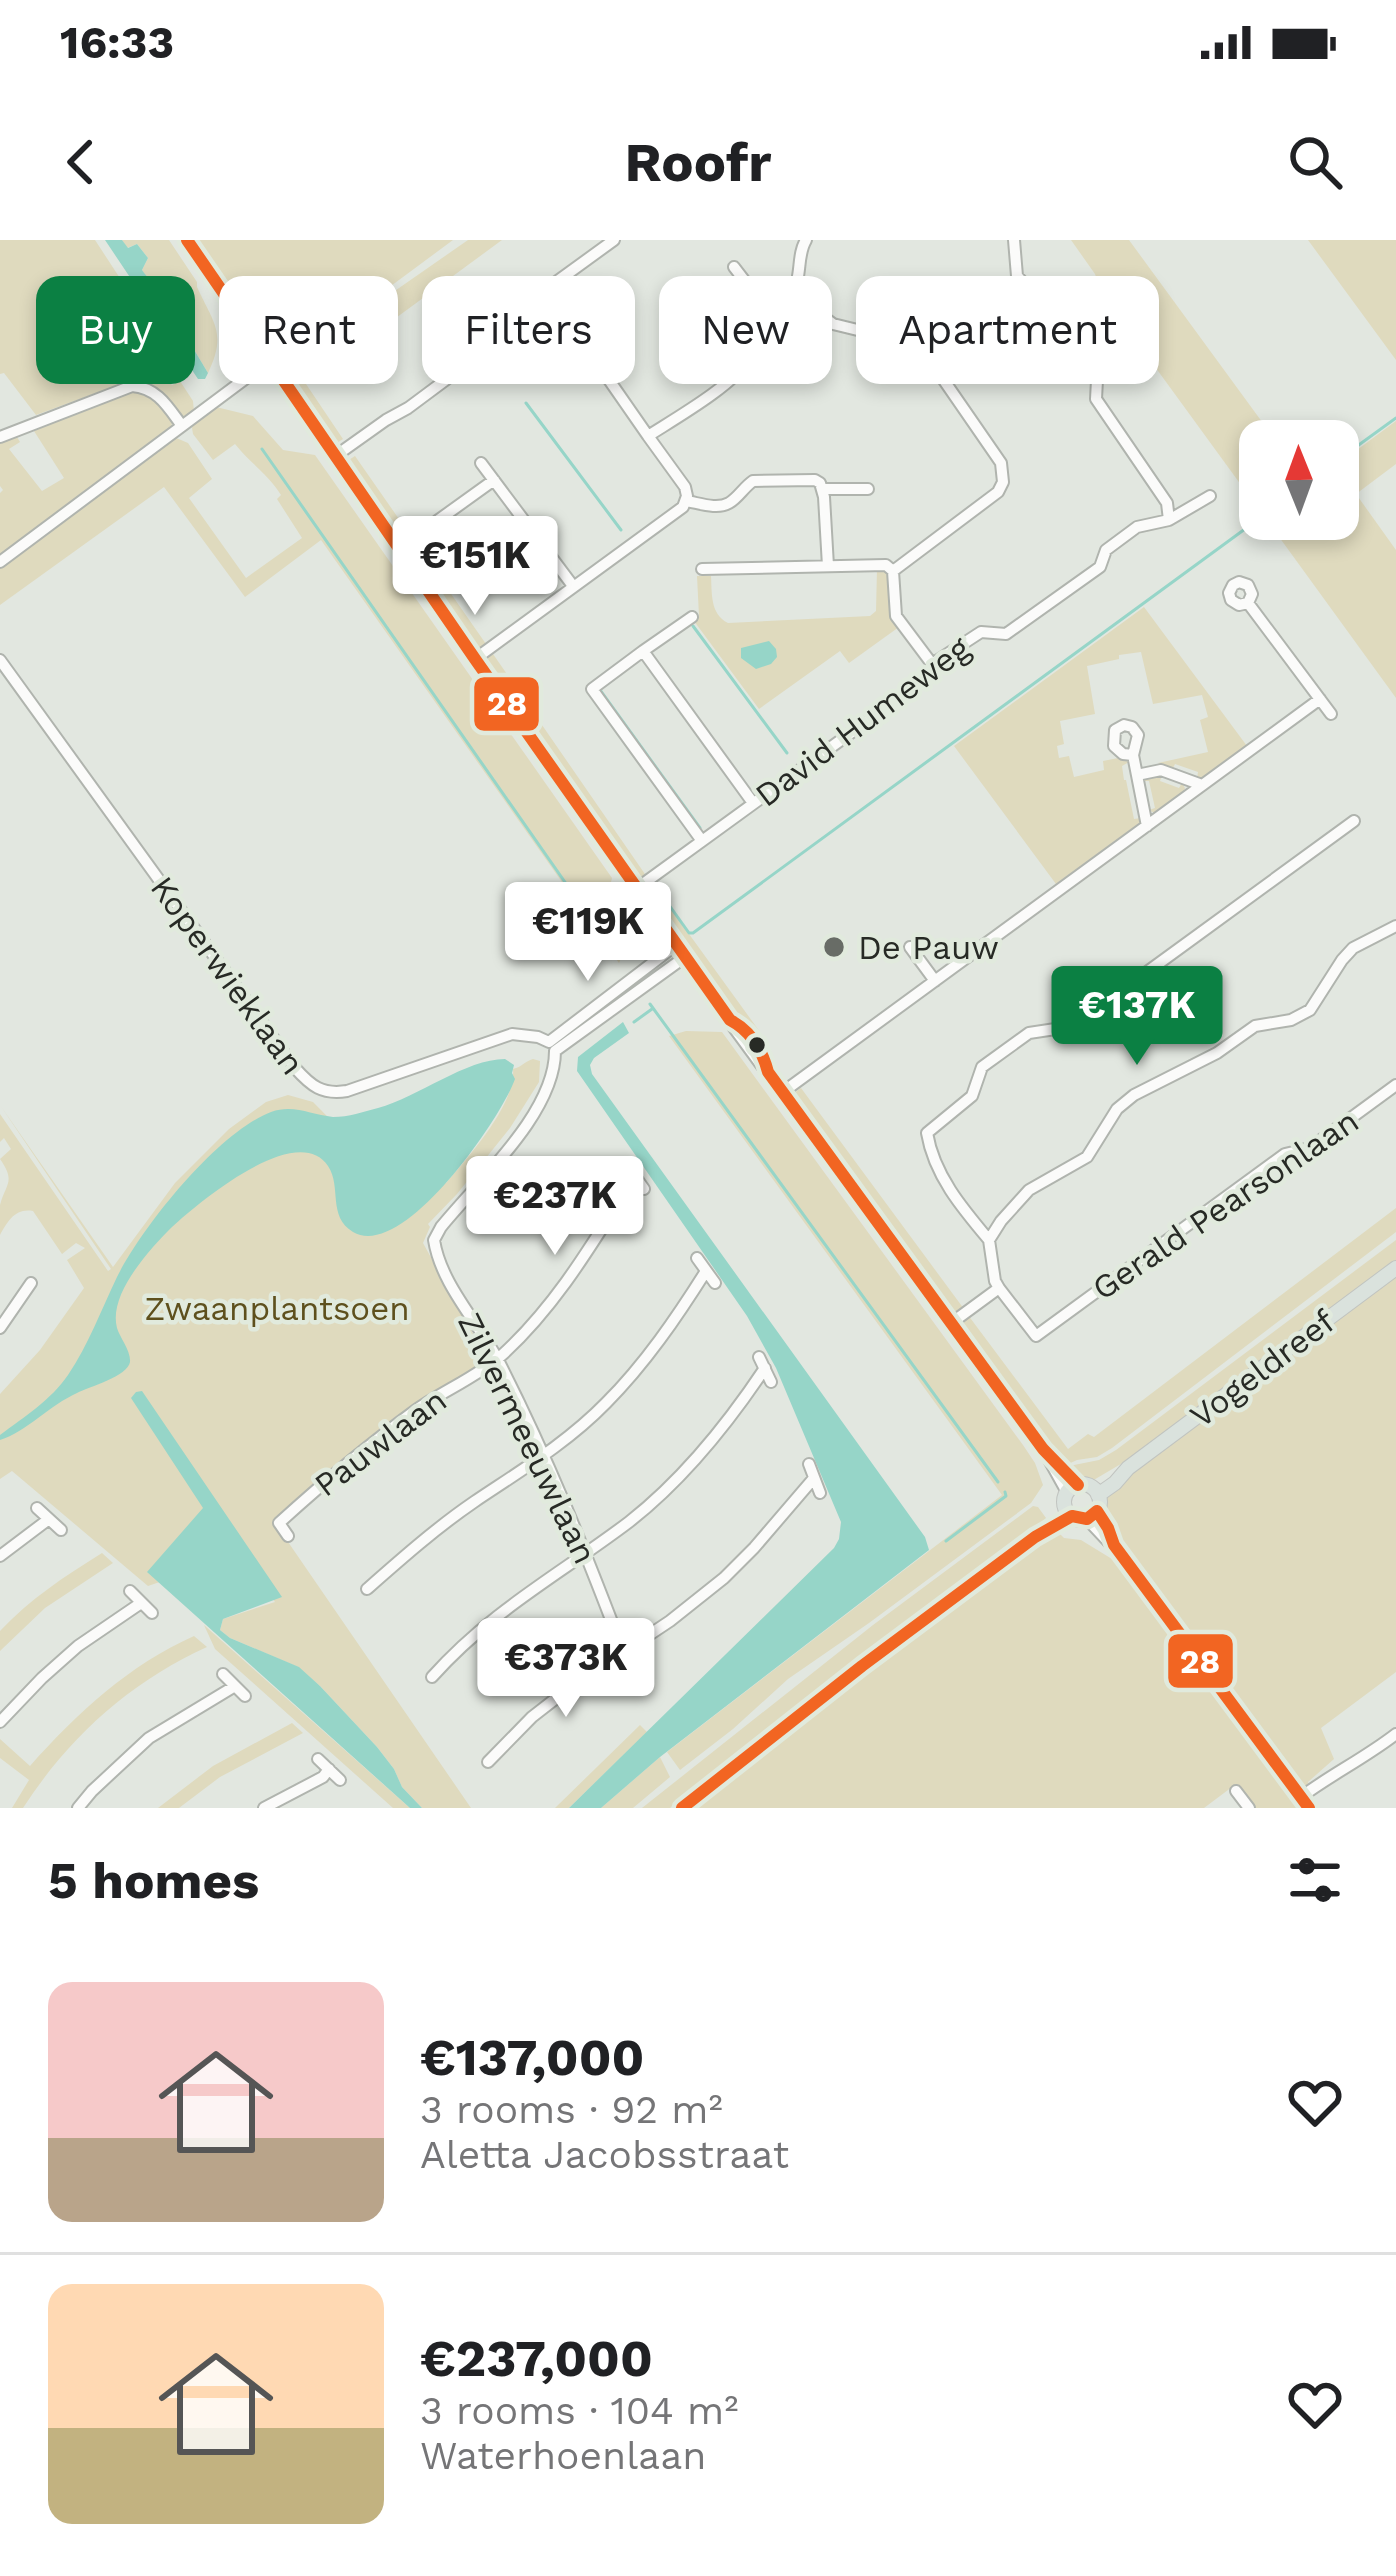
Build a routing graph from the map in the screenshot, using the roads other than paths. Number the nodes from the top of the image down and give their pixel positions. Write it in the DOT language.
graph roads {
  1 [pos="187,240"];
  2 [pos="614,240"];
  3 [pos="806,240"];
  4 [pos="1014,240"];
  5 [pos="734,267"];
  6 [pos="741,276"];
  7 [pos="798,276"];
  8 [pos="219,287"];
  9 [pos="832,323"];
  10 [pos="238,384"];
  11 [pos="285,384"];
  12 [pos="612,384"];
  13 [pos="725,384"];
  14 [pos="182,425"];
  15 [pos="648,436"];
  16 [pos="0,437"];
  17 [pos="334,457"];
  18 [pos="481,463"];
  19 [pos="494,480"];
  20 [pos="823,489"];
  21 [pos="868,489"];
  22 [pos="1210,496"];
  23 [pos="686,501"];
  24 [pos="437,520"];
  25 [pos="1169,520"];
  26 [pos="0,562"];
  27 [pos="828,566"];
  28 [pos="701,569"];
  29 [pos="893,571"];
  30 [pos="573,586"];
  31 [pos="1248,603"];
  32 [pos="692,617"];
  33 [pos="644,651"];
  34 [pos="475,659"];
  35 [pos="0,660"];
  36 [pos="932,664"];
  37 [pos="1320,698"];
  38 [pos="1331,714"];
  39 [pos="1133,754"];
  40 [pos="1137,775"];
  41 [pos="1202,785"];
  42 [pos="753,802"];
  43 [pos="1354,821"];
  44 [pos="1147,826"];
  45 [pos="702,841"];
  46 [pos="636,889"];
  47 [pos="1396,926"];
  48 [pos="676,945"];
  49 [pos="910,947"];
  50 [pos="685,957"];
  51 [pos="935,981"];
  52 [pos="552,1047"];
  53 [pos="1396,1085"];
  54 [pos="782,1092"];
  55 [pos="627,1165"];
  56 [pos="635,1176"];
  57 [pos="644,1189"];
  58 [pos="988,1240"];
  59 [pos="697,1258"];
  60 [pos="1396,1268"];
  61 [pos="706,1270"];
  62 [pos="715,1282"];
  63 [pos="31,1283"];
  64 [pos="999,1288"];
  65 [pos="950,1324"];
  66 [pos="0,1328"];
  67 [pos="497,1358"];
  68 [pos="771,1382"];
  69 [pos="544,1457"];
  70 [pos="809,1464"];
  71 [pos="814,1478"];
  72 [pos="820,1493"];
  73 [pos="1082,1502"];
  74 [pos="37,1508"];
  75 [pos="49,1520"];
  76 [pos="61,1529"];
  77 [pos="288,1536"];
  78 [pos="586,1553"];
  79 [pos="0,1556"];
  80 [pos="367,1589"];
  81 [pos="130,1591"];
  82 [pos="141,1603"];
  83 [pos="152,1612"];
  84 [pos="623,1652"];
  85 [pos="223,1674"];
  86 [pos="431,1677"];
  87 [pos="0,1722"];
  88 [pos="1396,1734"];
  89 [pos="319,1759"];
  90 [pos="488,1762"];
  91 [pos="329,1769"];
  92 [pos="340,1780"];
  93 [pos="1236,1791"];
  94 [pos="1305,1803"];
  95 [pos="79,1808"];
  96 [pos="263,1808"];
  97 [pos="682,1808"];
  98 [pos="1249,1808"];
  1 -- 8 [label="street"];
  2 -- 17 [label="street"];
  3 -- 7 [label="street"];
  4 -- 25 [label="street"];
  5 -- 6 [label="street"];
  9 -- 29 [label="street"];
  10 -- 14 [label="street"];
  11 -- 17 [label="street"];
  12 -- 15 [label="street"];
  13 -- 15 [label="street"];
  14 -- 16 [label="street"];
  14 -- 26 [label="street"];
  15 -- 23 [label="street"];
  17 -- 34 [label="street"];
  18 -- 19 [label="street"];
  19 -- 24 [label="street"];
  19 -- 30 [label="street"];
  20 -- 21 [label="street"];
  20 -- 23 [label="street"];
  20 -- 27 [label="street"];
  22 -- 25 [label="street, David Humeweg"];
  23 -- 30 [label="street"];
  25 -- 36 [label="street, David Humeweg"];
  27 -- 28 [label="street"];
  27 -- 29 [label="street"];
  29 -- 36 [label="street"];
  30 -- 34 [label="street"];
  31 -- 37 [label="street"];
  32 -- 33 [label="street"];
  33 -- 42 [label="street"];
  33 -- 45 [label="street"];
  34 -- 46 [label="street"];
  35 -- 52 [label="street, Koperwieklaan"];
  36 -- 42 [label="street, David Humeweg"];
  37 -- 38 [label="street"];
  37 -- 41 [label="street"];
  39 -- 40 [label="street"];
  40 -- 41 [label="street"];
  40 -- 44 [label="street"];
  41 -- 44 [label="street"];
  42 -- 45 [label="street, David Humeweg"];
  43 -- 58 [label="street"];
  44 -- 51 [label="street"];
  45 -- 46 [label="street, David Humeweg"];
  46 -- 48 [label="street"];
  47 -- 58 [label="street"];
  48 -- 50 [label="street"];
  48 -- 52 [label="street"];
  49 -- 51 [label="street"];
  50 -- 52 [label="street"];
  50 -- 54 [label="street"];
  51 -- 54 [label="street"];
  52 -- 67 [label="street, Zilvermeeuwlaan"];
  53 -- 64 [label="street, Gerald Pearsonlaan"];
  54 -- 65 [label="street"];
  55 -- 56 [label="street"];
  56 -- 57 [label="street"];
  56 -- 67 [label="street"];
  58 -- 64 [label="street"];
  59 -- 61 [label="street"];
  60 -- 73 [label="main road, Vogeldreef"];
  61 -- 62 [label="street"];
  61 -- 69 [label="street"];
  63 -- 66 [label="street"];
  64 -- 65 [label="street"];
  65 -- 73 [label="street"];
  67 -- 69 [label="street, Zilvermeeuwlaan"];
  67 -- 77 [label="street, Pauwlaan"];
  68 -- 78 [label="street"];
  69 -- 78 [label="street, Zilvermeeuwlaan"];
  69 -- 80 [label="street"];
  70 -- 71 [label="street"];
  71 -- 72 [label="street"];
  71 -- 84 [label="street"];
  73 -- 94 [label="street"];
  73 -- 97 [label="main road, Vogeldreef"];
  74 -- 75 [label="street"];
  75 -- 76 [label="street"];
  75 -- 79 [label="street"];
  78 -- 84 [label="street, Zilvermeeuwlaan"];
  78 -- 86 [label="street"];
  81 -- 82 [label="street"];
  82 -- 83 [label="street"];
  82 -- 87 [label="street"];
  84 -- 90 [label="street"];
  85 -- 95 [label="street"];
  88 -- 94 [label="street"];
  89 -- 91 [label="street"];
  91 -- 92 [label="street"];
  91 -- 96 [label="street"];
  93 -- 98 [label="street"];
}
